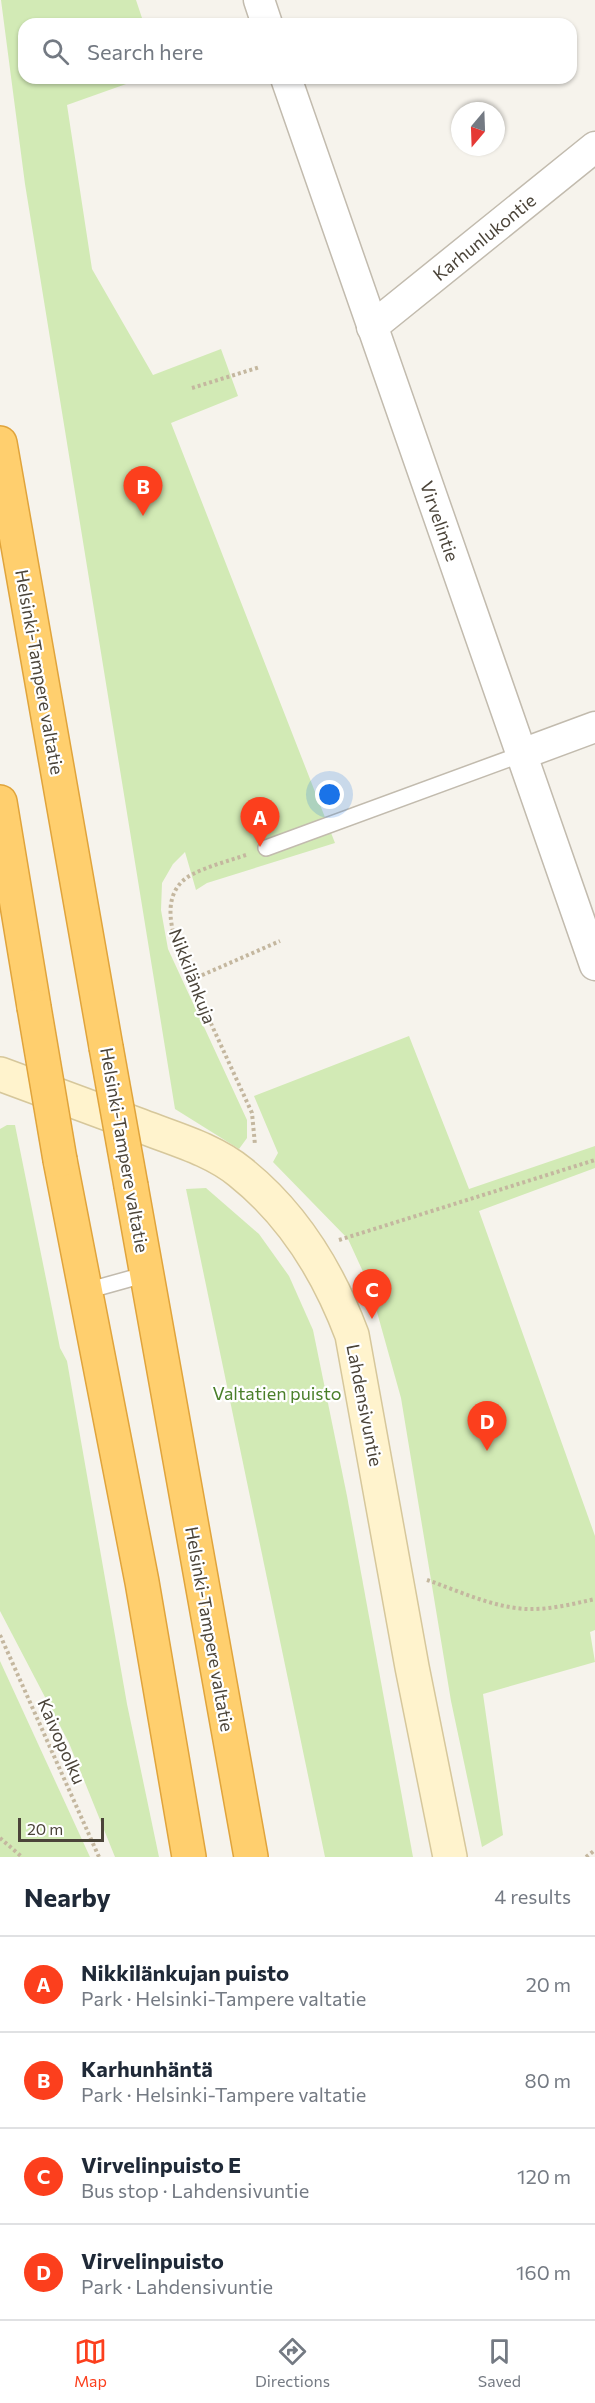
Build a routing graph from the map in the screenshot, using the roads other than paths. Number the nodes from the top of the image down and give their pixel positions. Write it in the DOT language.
graph roads {
  1 [pos="259,0"];
  2 [pos="265,18"];
  3 [pos="288,84"];
  4 [pos="595,147"];
  5 [pos="372,327"];
  6 [pos="0,443"];
  7 [pos="595,727"];
  8 [pos="522,754"];
  9 [pos="0,802"];
  10 [pos="266,848"];
  11 [pos="595,965"];
  12 [pos="0,1074"];
  13 [pos="147,1274"];
  14 [pos="86,1291"];
  15 [pos="189,1857"];
  16 [pos="250,1857"];
  17 [pos="450,1857"];
  1 -- 2 [label="street"];
  3 -- 5 [label="street, Virvelintie"];
  4 -- 5 [label="street, Karhunlukontie"];
  5 -- 8 [label="street, Virvelintie"];
  6 -- 13 [label="highway, Helsinki-Tampere valtatie, bridge"];
  7 -- 8 [label="street"];
  8 -- 10 [label="lane"];
  8 -- 11 [label="street, Virvelintie"];
  9 -- 14 [label="highway, bridge"];
  12 -- 17 [label="main road, Lahdensivuntie"];
  13 -- 14 [label="lane"];
  13 -- 16 [label="highway, Helsinki-Tampere valtatie"];
  14 -- 15 [label="highway"];
}
